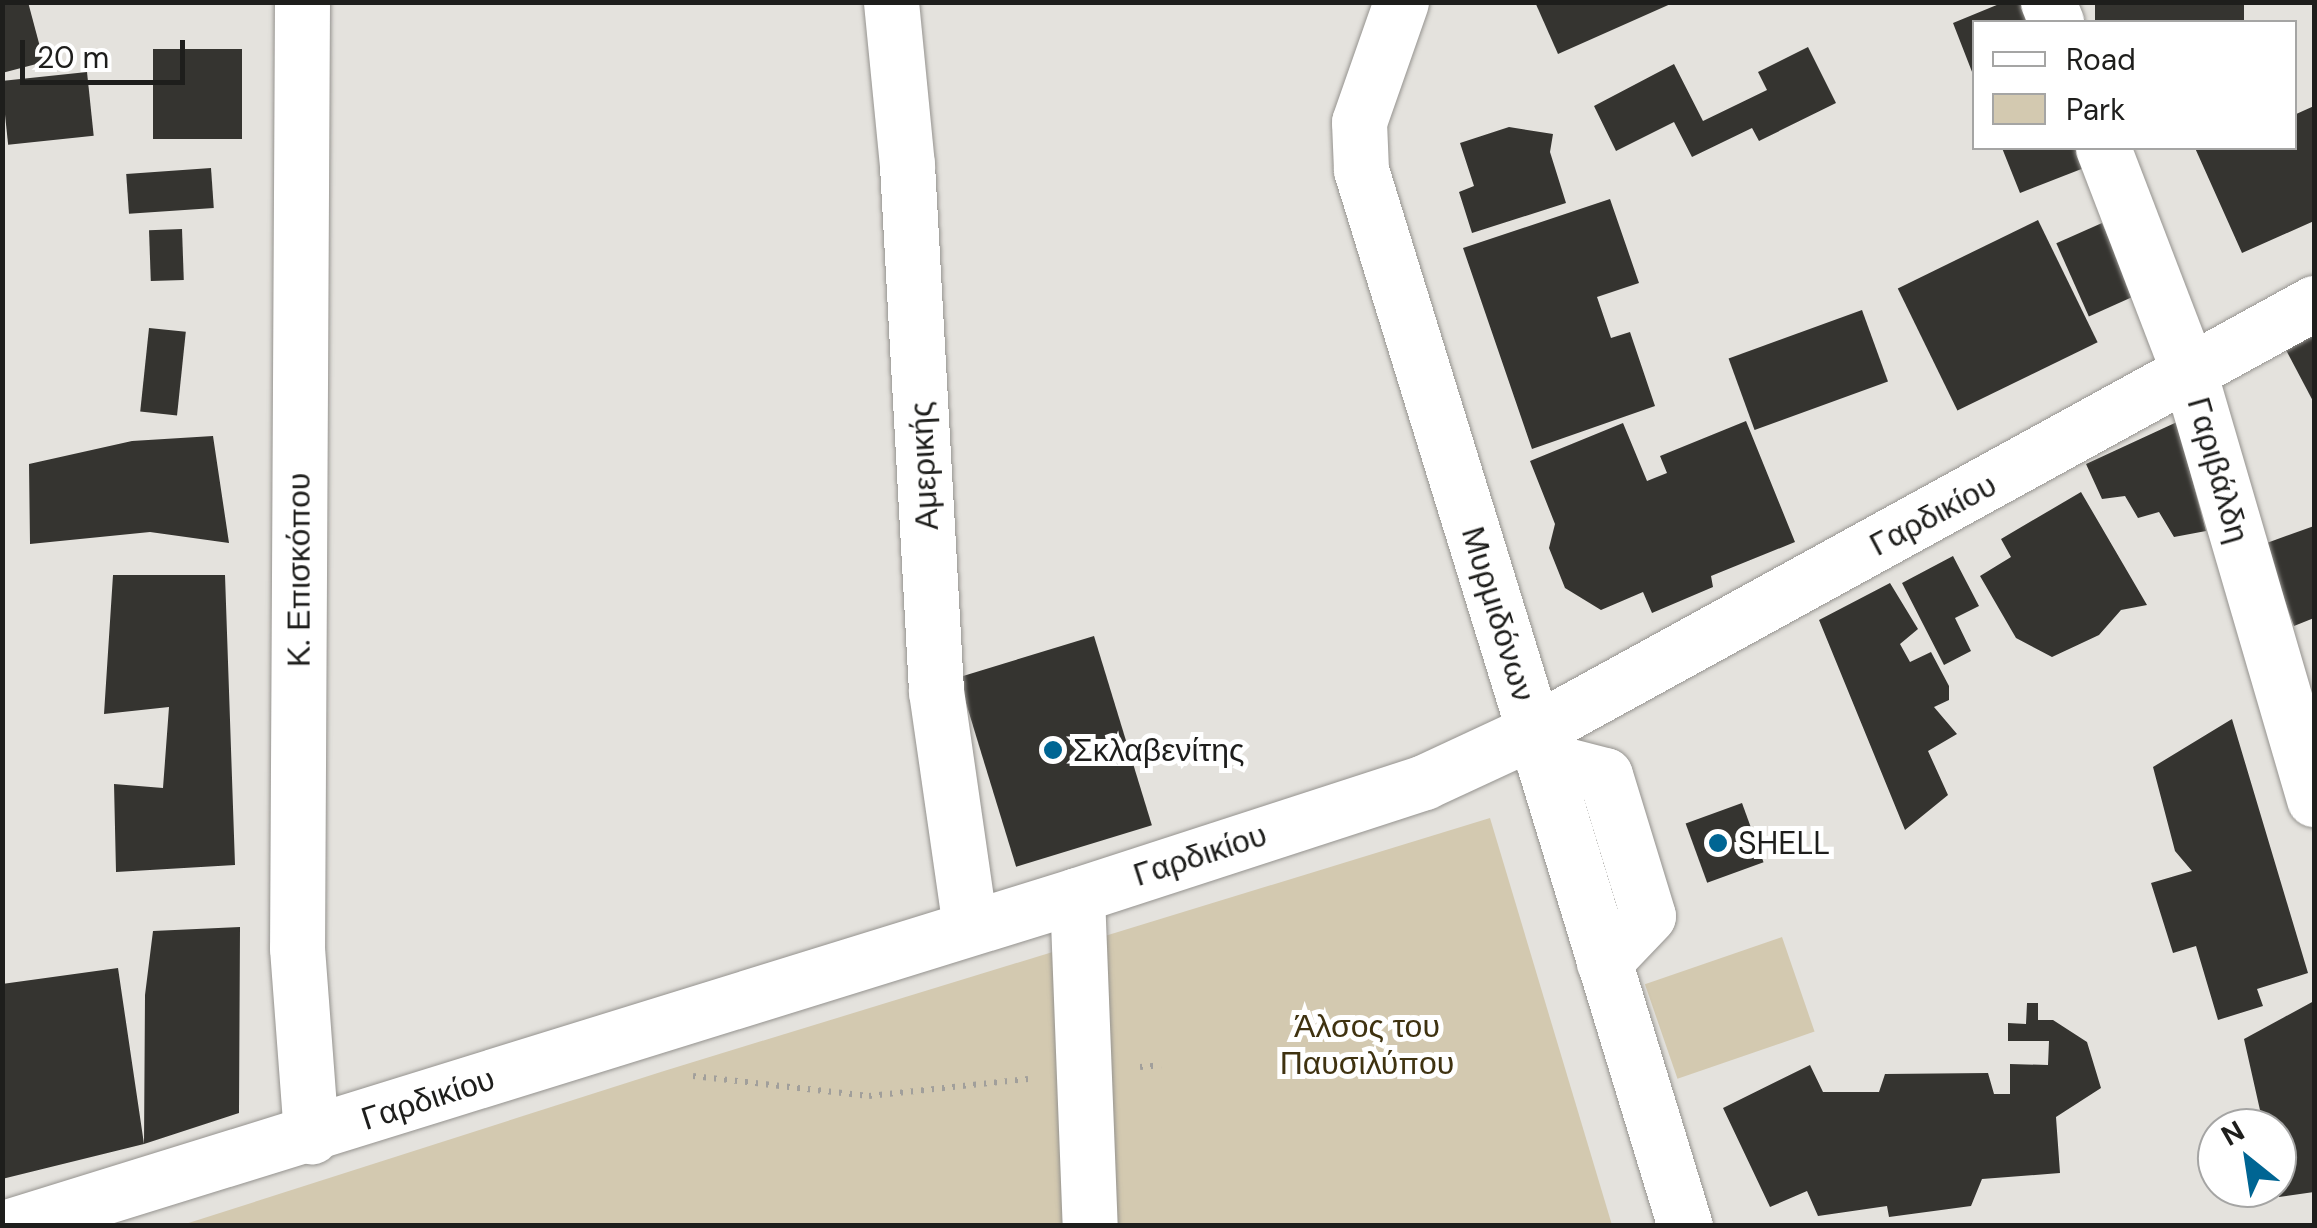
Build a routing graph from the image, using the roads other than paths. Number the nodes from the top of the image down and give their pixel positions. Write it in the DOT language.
graph roads {
  1 [pos="302,2"];
  2 [pos="891,2"];
  3 [pos="1401,2"];
  4 [pos="2104,150"];
  5 [pos="2314,303"];
  6 [pos="2190,376"];
  7 [pos="1538,745"];
  8 [pos="2314,800"];
  9 [pos="1076,895"];
  10 [pos="970,927"];
  11 [pos="311,1136"];
  12 [pos="12,1225"];
  13 [pos="1090,1226"];
  14 [pos="1684,1226"];
  1 -- 11 [label="street, Κ. Επισκόπου"];
  2 -- 10 [label="street, Αμερικής"];
  3 -- 7 [label="street, Μυρμιδόνων"];
  4 -- 6 [label="street, Γαριβάλδη"];
  5 -- 6 [label="street, Γαρδικίου"];
  6 -- 7 [label="street, Γαρδικίου"];
  6 -- 8 [label="street, Γαριβάλδη"];
  7 -- 9 [label="street, Γαρδικίου"];
  7 -- 14 [label="street, Μυρμιδόνων"];
  9 -- 10 [label="street, Γαρδικίου"];
  9 -- 13 [label="street"];
  10 -- 11 [label="street, Γαρδικίου"];
  11 -- 12 [label="street, Γαρδικίου"];
}
